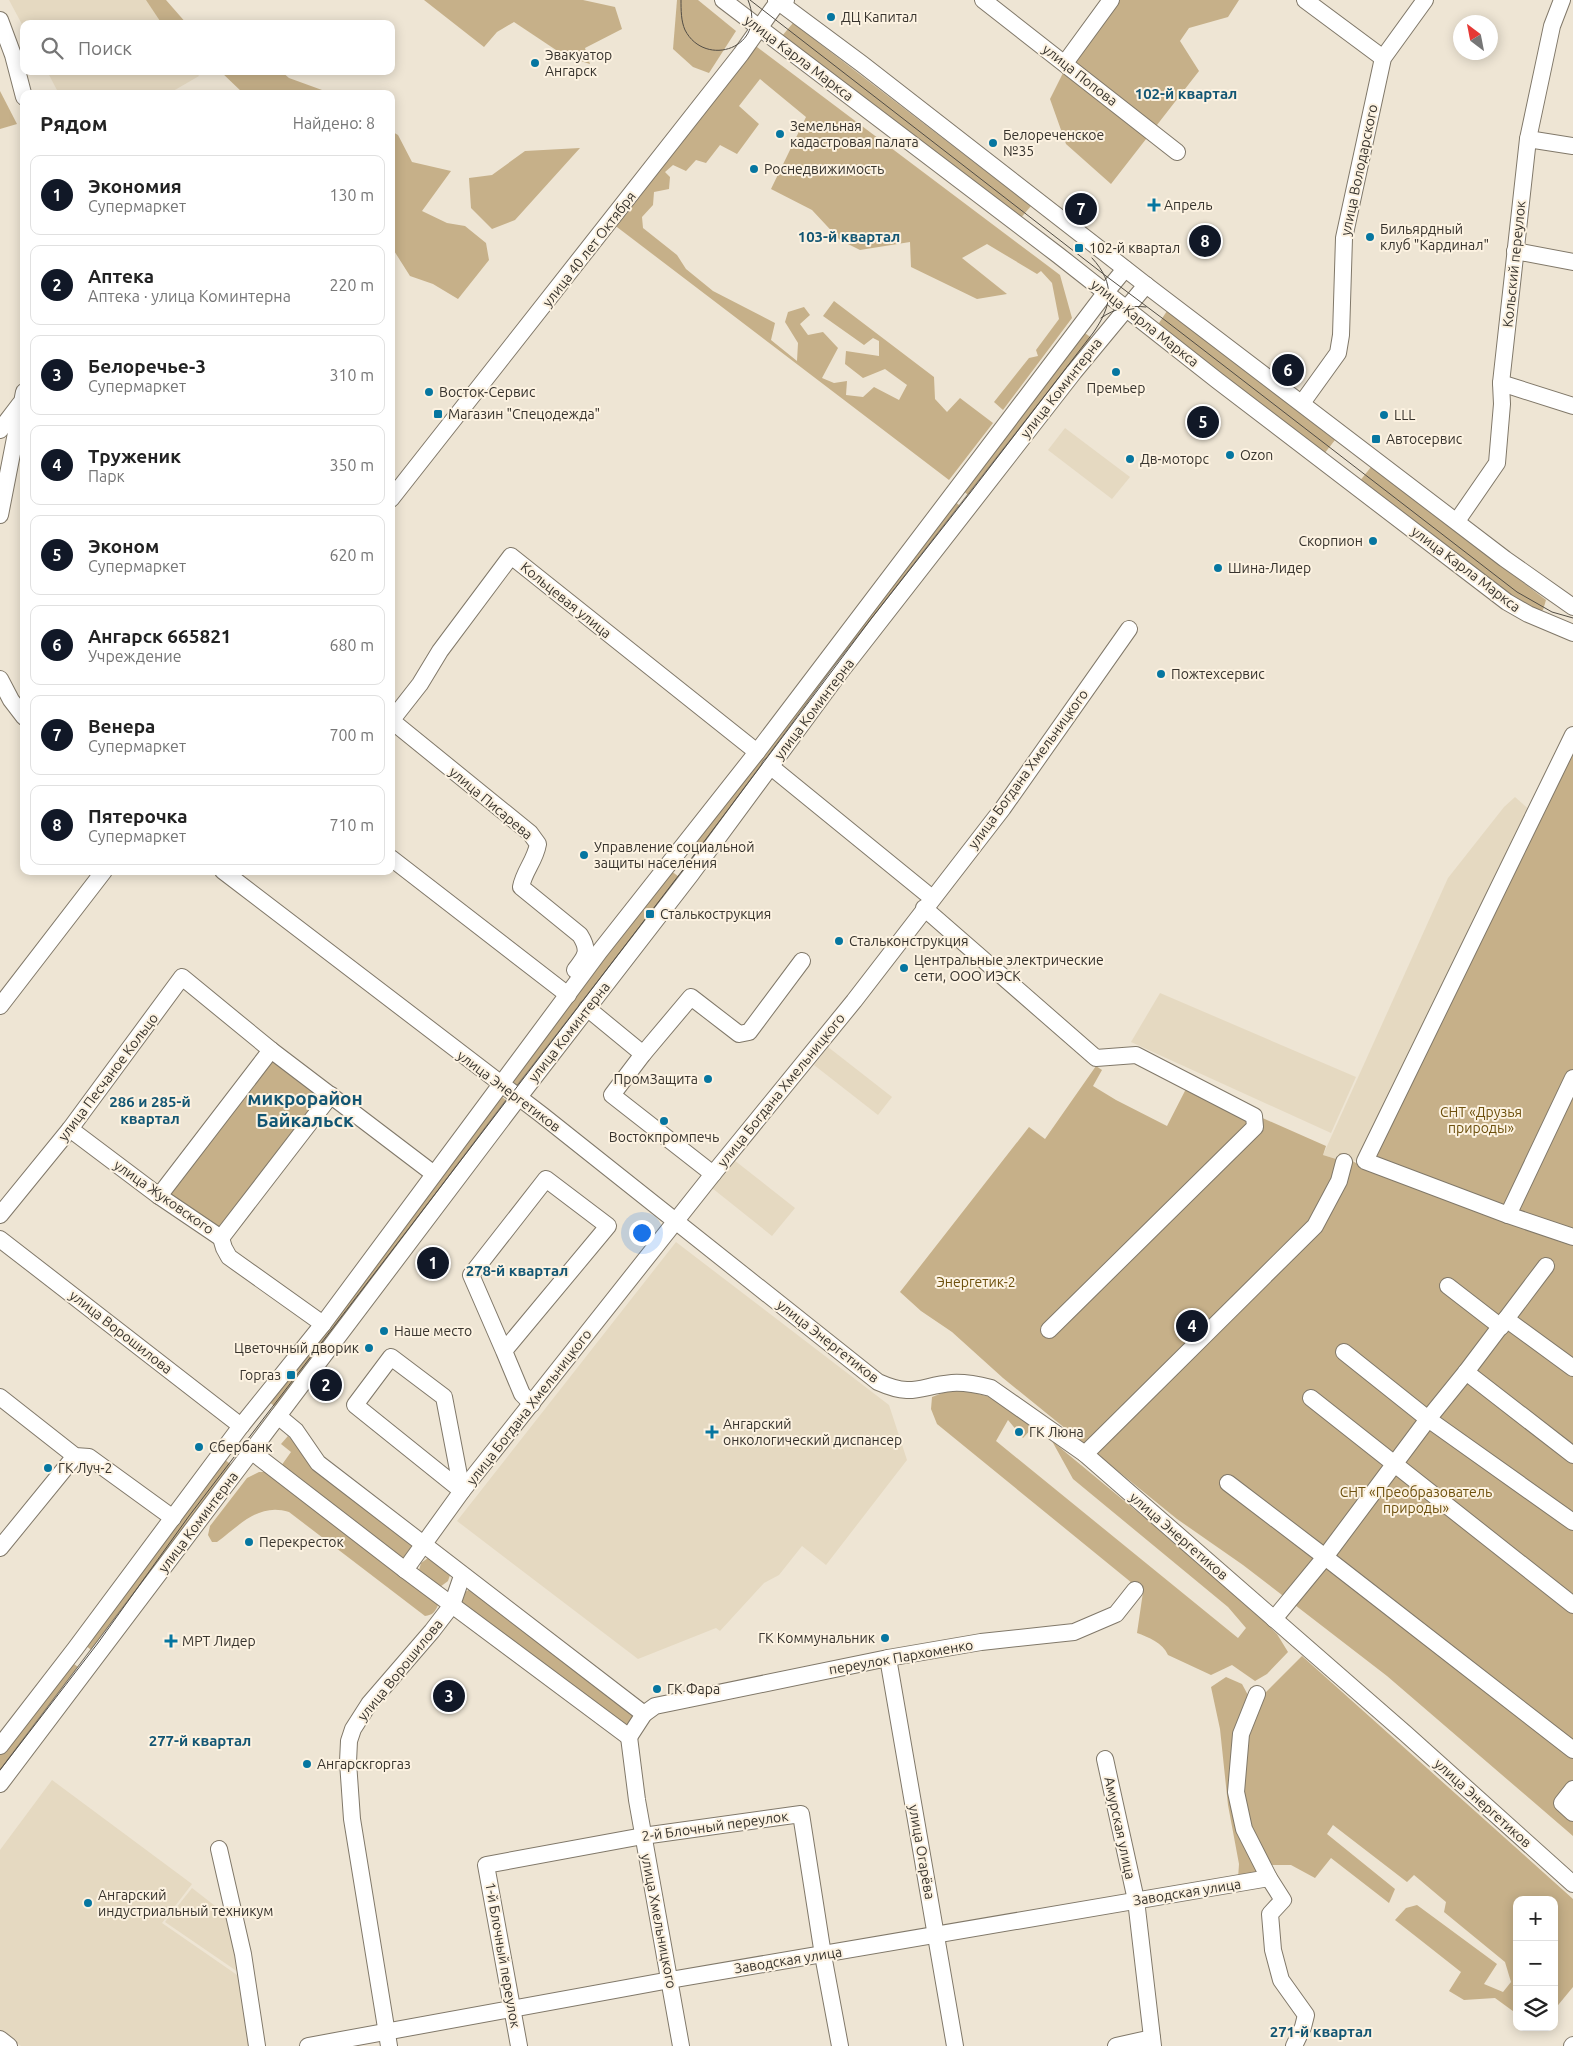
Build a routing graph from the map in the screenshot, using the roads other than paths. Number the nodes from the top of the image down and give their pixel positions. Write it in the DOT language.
graph roads {
  1 [pos="723,0"];
  2 [pos="983,0"];
  3 [pos="1111,0"];
  4 [pos="1305,0"];
  5 [pos="1426,0"];
  6 [pos="1562,0"];
  7 [pos="780,1"];
  8 [pos="0,20"];
  9 [pos="759,28"];
  10 [pos="1383,58"];
  11 [pos="1065,63"];
  12 [pos="22,90"];
  13 [pos="1528,140"];
  14 [pos="1573,146"];
  15 [pos="1177,152"];
  16 [pos="1514,251"];
  17 [pos="1573,262"];
  18 [pos="1125,269"];
  19 [pos="1146,285"];
  20 [pos="1106,292"];
  21 [pos="1127,309"];
  22 [pos="1501,383"];
  23 [pos="20,401"];
  24 [pos="1302,403"];
  25 [pos="1573,406"];
  26 [pos="20,412"];
  27 [pos="0,430"];
  28 [pos="395,494"];
  29 [pos="0,514"];
  30 [pos="1458,521"];
  31 [pos="1533,579"];
  32 [pos="1573,607"];
  33 [pos="1528,614"];
  34 [pos="1129,629"];
  35 [pos="1573,633"];
  36 [pos="0,679"];
  37 [pos="20,712"];
  38 [pos="395,717"];
  39 [pos="395,723"];
  40 [pos="1573,735"];
  41 [pos="757,752"];
  42 [pos="770,766"];
  43 [pos="395,861"];
  44 [pos="101,875"];
  45 [pos="228,875"];
  46 [pos="928,903"];
  47 [pos="802,962"];
  48 [pos="565,992"];
  49 [pos="0,1006"];
  50 [pos="587,1008"];
  51 [pos="271,1050"];
  52 [pos="643,1054"];
  53 [pos="1573,1078"];
  54 [pos="501,1084"];
  55 [pos="332,1095"];
  56 [pos="518,1097"];
  57 [pos="70,1129"];
  58 [pos="1344,1162"];
  59 [pos="434,1174"];
  60 [pos="712,1174"];
  61 [pos="159,1196"];
  62 [pos="0,1215"];
  63 [pos="1508,1215"];
  64 [pos="677,1220"];
  65 [pos="1573,1236"];
  66 [pos="221,1238"];
  67 [pos="0,1239"];
  68 [pos="1546,1266"];
  69 [pos="1448,1286"];
  70 [pos="1503,1323"];
  71 [pos="323,1324"];
  72 [pos="1048,1330"];
  73 [pos="504,1351"];
  74 [pos="1344,1352"];
  75 [pos="1573,1368"];
  76 [pos="1466,1372"];
  77 [pos="0,1397"];
  78 [pos="1310,1398"];
  79 [pos="532,1404"];
  80 [pos="278,1416"];
  81 [pos="1428,1419"];
  82 [pos="241,1426"];
  83 [pos="251,1451"];
  84 [pos="1085,1454"];
  85 [pos="1573,1455"];
  86 [pos="75,1456"];
  87 [pos="1394,1464"];
  88 [pos="1228,1484"];
  89 [pos="462,1491"];
  90 [pos="173,1518"];
  91 [pos="1573,1522"];
  92 [pos="424,1545"];
  93 [pos="0,1548"];
  94 [pos="1326,1557"];
  95 [pos="404,1570"];
  96 [pos="462,1576"];
  97 [pos="1135,1590"];
  98 [pos="452,1604"];
  99 [pos="1573,1605"];
  100 [pos="1274,1619"];
  101 [pos="75,1649"];
  102 [pos="888,1658"];
  103 [pos="92,1663"];
  104 [pos="1257,1694"];
  105 [pos="649,1710"];
  106 [pos="629,1737"];
  107 [pos="0,1746"];
  108 [pos="1573,1750"];
  109 [pos="1105,1759"];
  110 [pos="0,1784"];
  111 [pos="1573,1788"];
  112 [pos="1573,1813"];
  113 [pos="643,1836"];
  114 [pos="219,1849"];
  115 [pos="486,1864"];
  116 [pos="1269,1878"];
  117 [pos="1573,1884"];
  118 [pos="1136,1900"];
  119 [pos="936,1936"];
  120 [pos="823,1955"];
  121 [pos="670,1980"];
  122 [pos="512,2008"];
  123 [pos="0,2039"];
  124 [pos="388,2039"];
  125 [pos="1152,2042"];
  126 [pos="9,2046"];
  127 [pos="257,2046"];
  128 [pos="308,2046"];
  129 [pos="519,2046"];
  130 [pos="681,2046"];
  131 [pos="840,2046"];
  132 [pos="955,2046"];
  133 [pos="1116,2046"];
  134 [pos="1294,2046"];
  1 -- 9 [label="street, улица Карла Маркса"];
  2 -- 11 [label="street, улица Попова"];
  3 -- 11 [label="street"];
  4 -- 10 [label="street"];
  5 -- 10 [label="street, улица Володарского"];
  6 -- 13 [label="street, Кольский переулок"];
  7 -- 9 [label="street, улица 40 лет Октября"];
  7 -- 18 [label="street"];
  8 -- 12 [label="street"];
  9 -- 20 [label="street, улица Карла Маркса"];
  9 -- 28 [label="street, улица 40 лет Октября"];
  10 -- 24 [label="street, улица Володарского"];
  11 -- 15 [label="street, улица Попова"];
  13 -- 14 [label="street"];
  13 -- 16 [label="street, Кольский переулок"];
  16 -- 17 [label="street"];
  16 -- 22 [label="street, Кольский переулок"];
  18 -- 19 [label="street"];
  18 -- 20 [label="street, улица Коминтерна"];
  19 -- 21 [label="street, улица Коминтерна"];
  19 -- 24 [label="street"];
  20 -- 21 [label="street, улица Карла Маркса"];
  20 -- 41 [label="street, улица Коминтерна"];
  21 -- 33 [label="street, улица Карла Маркса"];
  21 -- 42 [label="street, улица Коминтерна"];
  22 -- 25 [label="street"];
  22 -- 30 [label="street, Кольский переулок"];
  23 -- 27 [label="street"];
  24 -- 30 [label="street"];
  26 -- 29 [label="street"];
  30 -- 31 [label="street"];
  31 -- 32 [label="street"];
  31 -- 33 [label="street"];
  33 -- 35 [label="street, улица Карла Маркса"];
  34 -- 46 [label="street, улица Богдана Хмельницкого"];
  36 -- 37 [label="street"];
  38 -- 41 [label="street, Кольцевая улица"];
  39 -- 48 [label="street, улица Писарева"];
  40 -- 63 [label="street"];
  41 -- 48 [label="street, улица Коминтерна"];
  42 -- 46 [label="street"];
  42 -- 50 [label="street, улица Коминтерна"];
  43 -- 48 [label="street"];
  44 -- 49 [label="street"];
  45 -- 54 [label="street, улица Энергетиков"];
  46 -- 60 [label="street, улица Богдана Хмельницкого"];
  46 -- 72 [label="street"];
  47 -- 52 [label="street"];
  48 -- 54 [label="street, улица Коминтерна"];
  50 -- 52 [label="street"];
  50 -- 56 [label="street, улица Коминтерна"];
  51 -- 55 [label="street, улица Песчаное Кольцо"];
  51 -- 57 [label="street, улица Песчаное Кольцо"];
  51 -- 61 [label="street"];
  52 -- 60 [label="street"];
  53 -- 63 [label="street"];
  54 -- 56 [label="street, улица Энергетиков"];
  54 -- 59 [label="street, улица Коминтерна"];
  55 -- 59 [label="street, улица Песчаное Кольцо"];
  55 -- 66 [label="street"];
  56 -- 64 [label="street, улица Энергетиков"];
  56 -- 80 [label="street, улица Коминтерна"];
  57 -- 61 [label="street, улица Жуковского"];
  57 -- 62 [label="street, улица Песчаное Кольцо"];
  58 -- 84 [label="street"];
  59 -- 71 [label="street, улица Коминтерна"];
  60 -- 64 [label="street, улица Богдана Хмельницкого"];
  61 -- 66 [label="street, улица Жуковского"];
  63 -- 65 [label="street"];
  64 -- 79 [label="street, улица Богдана Хмельницкого"];
  64 -- 84 [label="street, улица Энергетиков"];
  66 -- 71 [label="street, улица Жуковского"];
  67 -- 82 [label="street, улица Ворошилова"];
  68 -- 70 [label="street"];
  69 -- 70 [label="street"];
  70 -- 75 [label="street"];
  70 -- 76 [label="street"];
  71 -- 82 [label="street, улица Коминтерна"];
  73 -- 73 [label="street"];
  73 -- 79 [label="street"];
  74 -- 81 [label="street"];
  76 -- 81 [label="street"];
  76 -- 85 [label="street"];
  77 -- 86 [label="street"];
  78 -- 87 [label="street"];
  79 -- 89 [label="street, улица Богдана Хмельницкого"];
  80 -- 82 [label="street"];
  80 -- 83 [label="street, улица Коминтерна"];
  80 -- 92 [label="street"];
  81 -- 87 [label="street"];
  81 -- 91 [label="street"];
  82 -- 83 [label="street"];
  82 -- 90 [label="street, улица Коминтерна"];
  83 -- 95 [label="street, улица Ворошилова"];
  83 -- 103 [label="street, улица Коминтерна"];
  84 -- 100 [label="street, улица Энергетиков"];
  86 -- 90 [label="street"];
  86 -- 93 [label="street"];
  87 -- 94 [label="street"];
  87 -- 99 [label="street"];
  88 -- 94 [label="street"];
  89 -- 89 [label="street"];
  89 -- 92 [label="street, улица Богдана Хмельницкого"];
  90 -- 101 [label="street, улица Коминтерна"];
  92 -- 95 [label="street, улица Богдана Хмельницкого"];
  92 -- 96 [label="street"];
  94 -- 100 [label="street"];
  94 -- 108 [label="street"];
  95 -- 98 [label="street, улица Ворошилова"];
  96 -- 98 [label="street"];
  96 -- 105 [label="street"];
  97 -- 102 [label="street, переулок Пархоменко"];
  98 -- 106 [label="street"];
  98 -- 124 [label="street, улица Ворошилова"];
  100 -- 117 [label="street, улица Энергетиков"];
  101 -- 103 [label="street"];
  101 -- 107 [label="street, улица Коминтерна"];
  102 -- 105 [label="street, переулок Пархоменко"];
  102 -- 119 [label="street, улица Огарёва"];
  103 -- 110 [label="street, улица Коминтерна"];
  104 -- 116 [label="street"];
  105 -- 106 [label="street"];
  106 -- 113 [label="street, улица Хмельницкого"];
  109 -- 118 [label="street, Амурская улица"];
  111 -- 112 [label="street"];
  113 -- 115 [label="street, 2-й Блочный переулок"];
  113 -- 120 [label="street, 2-й Блочный переулок"];
  113 -- 121 [label="street, улица Хмельницкого"];
  114 -- 127 [label="street"];
  115 -- 122 [label="street, 1-й Блочный переулок"];
  116 -- 118 [label="street, Заводская улица"];
  116 -- 134 [label="street"];
  118 -- 119 [label="street, Заводская улица"];
  118 -- 125 [label="street, Амурская улица"];
  119 -- 120 [label="street, Заводская улица"];
  119 -- 132 [label="street, улица Огарёва"];
  120 -- 121 [label="street, Заводская улица"];
  120 -- 131 [label="street, 2-й Блочный переулок"];
  121 -- 122 [label="street, Заводская улица"];
  121 -- 130 [label="street, улица Хмельницкого"];
  122 -- 124 [label="street, Заводская улица"];
  122 -- 129 [label="street, 1-й Блочный переулок"];
  123 -- 126 [label="street"];
  124 -- 128 [label="street, Заводская улица"];
  125 -- 133 [label="street"];
}
